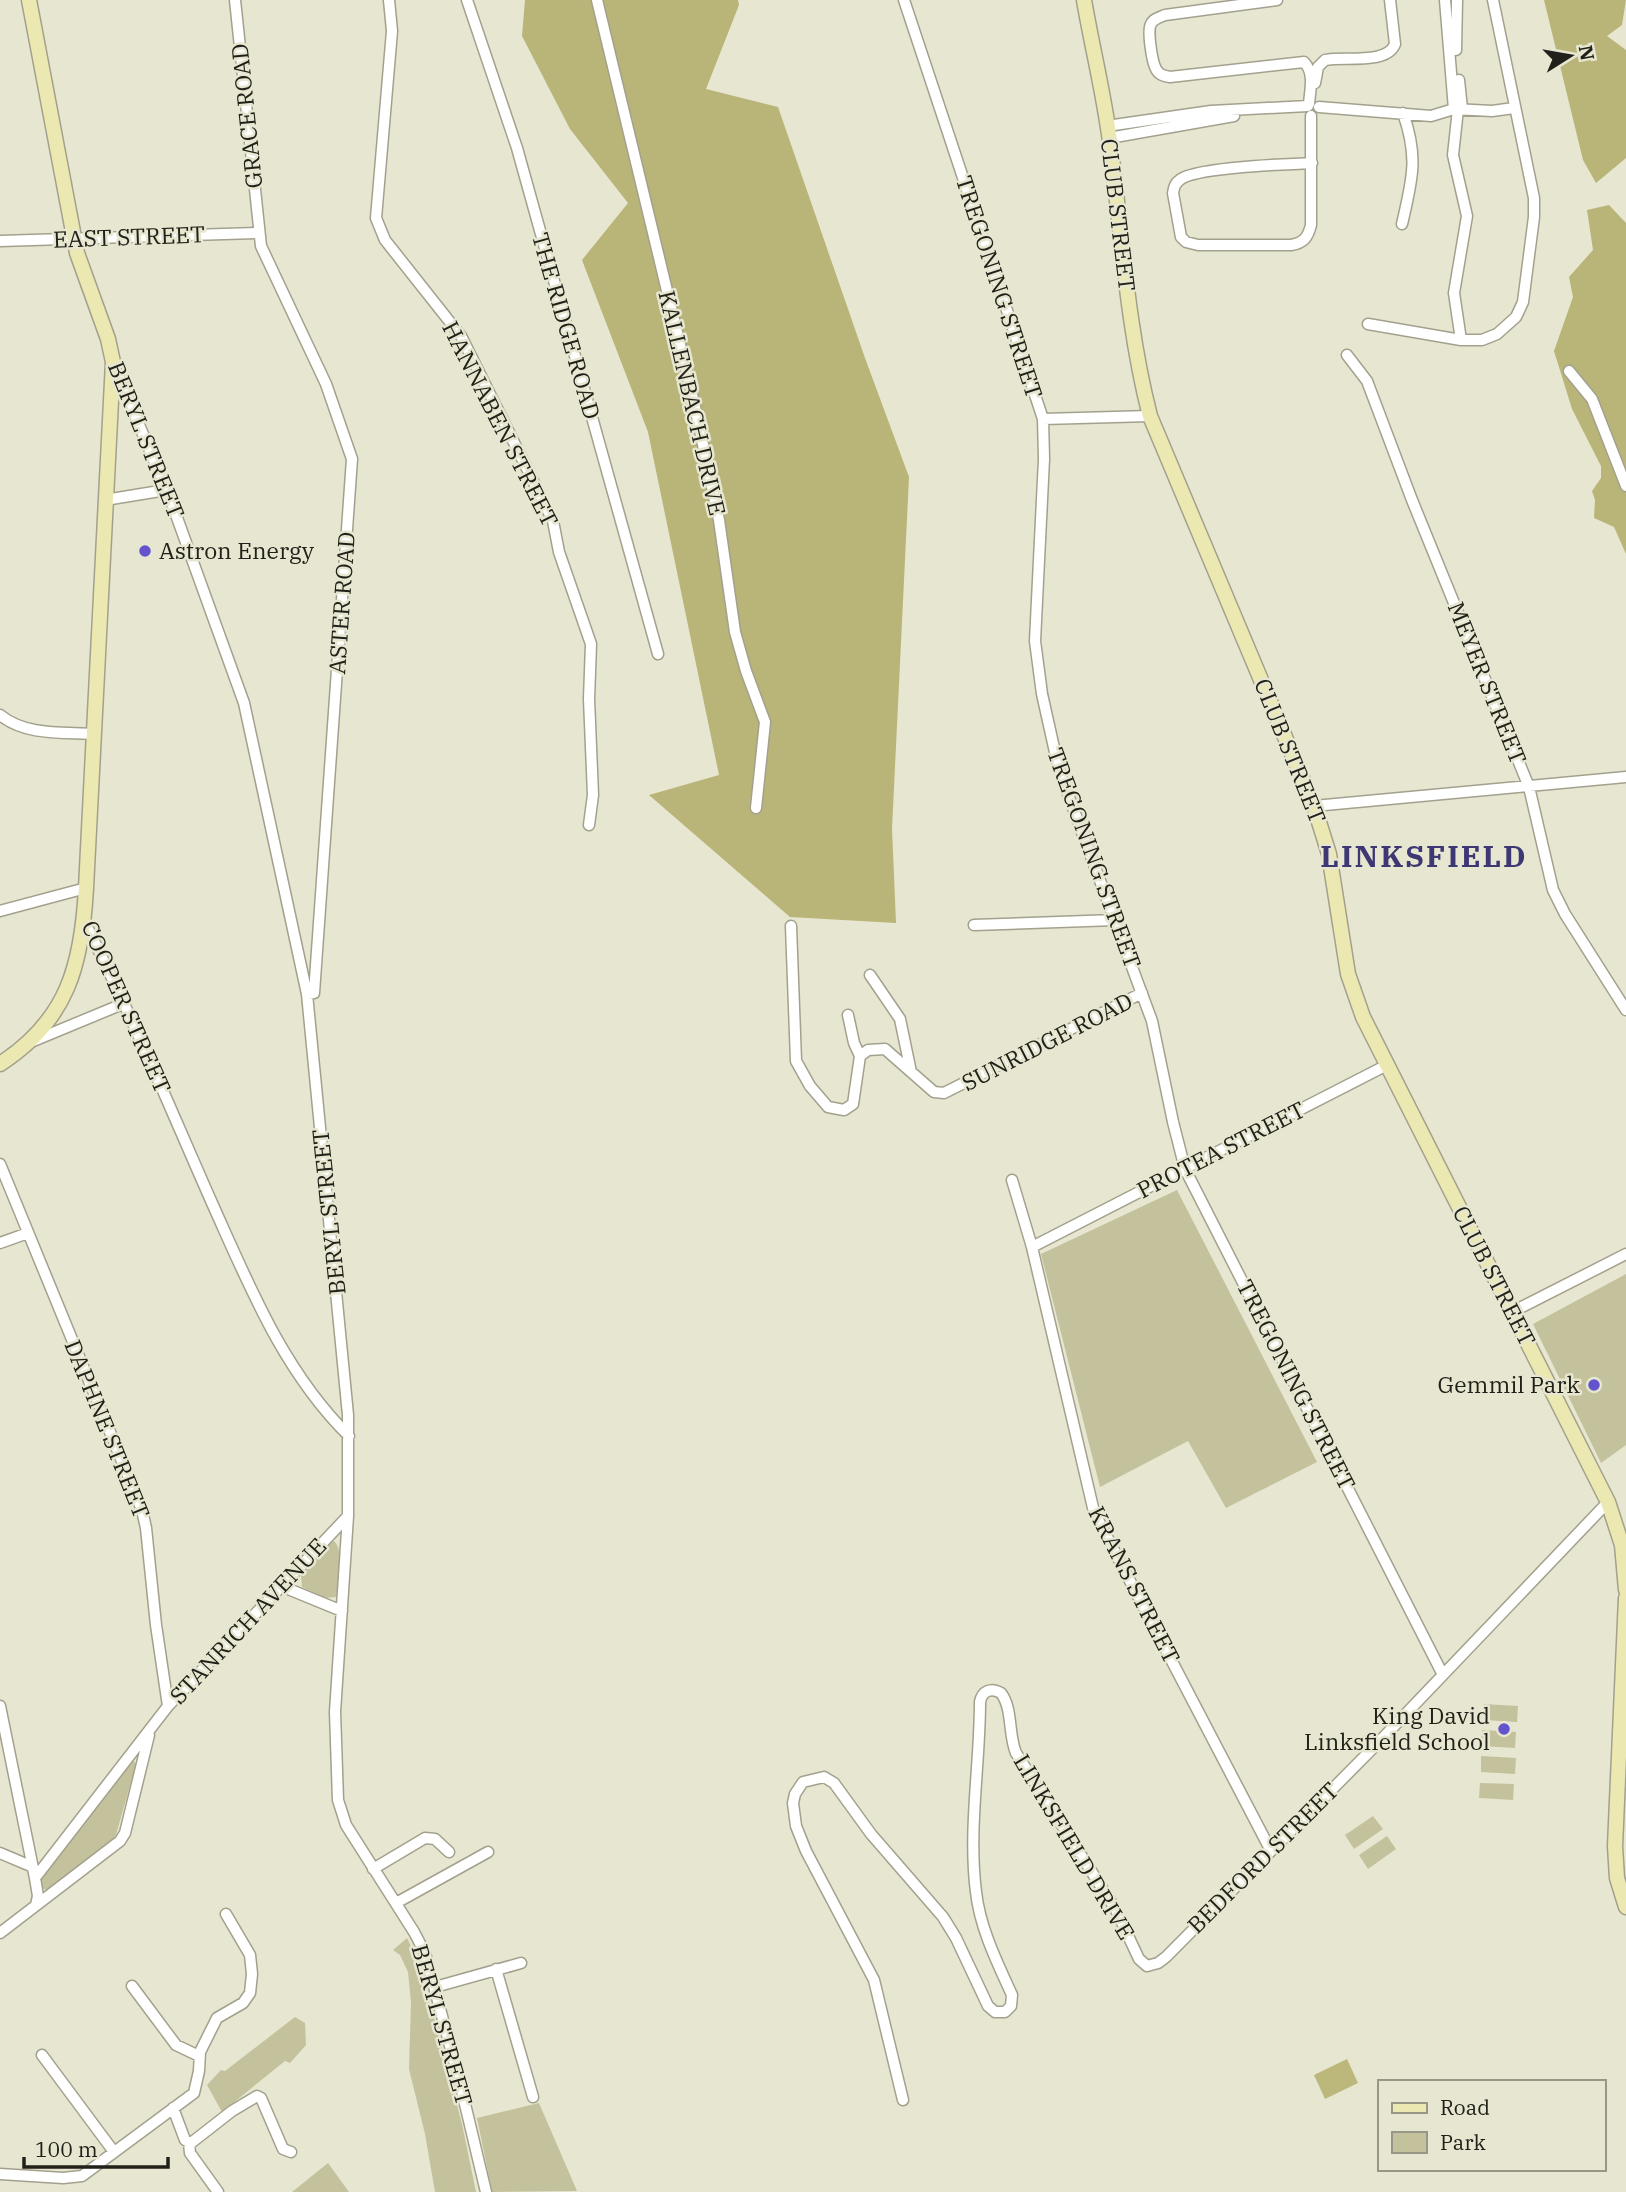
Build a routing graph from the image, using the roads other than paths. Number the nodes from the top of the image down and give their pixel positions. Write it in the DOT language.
graph roads {
  1 [pos="29,0"];
  2 [pos="235,0"];
  3 [pos="388,0"];
  4 [pos="467,0"];
  5 [pos="597,0"];
  6 [pos="904,0"];
  7 [pos="1084,0"];
  8 [pos="1276,0"];
  9 [pos="1390,0"];
  10 [pos="1445,0"];
  11 [pos="1457,0"];
  12 [pos="1493,0"];
  13 [pos="1514,108"];
  14 [pos="1458,109"];
  15 [pos="1313,110"];
  16 [pos="1404,113"];
  17 [pos="1108,132"];
  18 [pos="1312,163"];
  19 [pos="1402,224"];
  20 [pos="258,233"];
  21 [pos="74,238"];
  22 [pos="0,241"];
  23 [pos="1368,324"];
  24 [pos="1461,340"];
  25 [pos="1347,355"];
  26 [pos="113,362"];
  27 [pos="1569,371"];
  28 [pos="1150,416"];
  29 [pos="1043,419"];
  30 [pos="1626,486"];
  31 [pos="166,490"];
  32 [pos="106,500"];
  33 [pos="658,654"];
  34 [pos="0,715"];
  35 [pos="94,734"];
  36 [pos="1626,776"];
  37 [pos="1530,787"];
  38 [pos="1314,806"];
  39 [pos="757,808"];
  40 [pos="589,825"];
  41 [pos="86,888"];
  42 [pos="0,911"];
  43 [pos="84,920"];
  44 [pos="1115,920"];
  45 [pos="974,925"];
  46 [pos="792,926"];
  47 [pos="870,975"];
  48 [pos="310,993"];
  49 [pos="1143,993"];
  50 [pos="125,1003"];
  51 [pos="1626,1010"];
  52 [pos="848,1015"];
  53 [pos="27,1044"];
  54 [pos="860,1056"];
  55 [pos="0,1064"];
  56 [pos="1387,1065"];
  57 [pos="911,1072"];
  58 [pos="0,1164"];
  59 [pos="1185,1169"];
  60 [pos="1012,1180"];
  61 [pos="28,1233"];
  62 [pos="0,1243"];
  63 [pos="1032,1248"];
  64 [pos="1626,1254"];
  65 [pos="1512,1311"];
  66 [pos="349,1436"];
  67 [pos="1608,1503"];
  68 [pos="348,1516"];
  69 [pos="281,1586"];
  70 [pos="1626,1590"];
  71 [pos="1626,1598"];
  72 [pos="342,1611"];
  73 [pos="1442,1673"];
  74 [pos="0,1706"];
  75 [pos="168,1706"];
  76 [pos="151,1728"];
  77 [pos="1270,1849"];
  78 [pos="449,1852"];
  79 [pos="488,1852"];
  80 [pos="0,1853"];
  81 [pos="373,1868"];
  82 [pos="34,1872"];
  83 [pos="396,1903"];
  84 [pos="36,1905"];
  85 [pos="1626,1907"];
  86 [pos="226,1914"];
  87 [pos="0,1933"];
  88 [pos="521,1963"];
  89 [pos="1147,1966"];
  90 [pos="496,1969"];
  91 [pos="132,1986"];
  92 [pos="435,1987"];
  93 [pos="42,2055"];
  94 [pos="199,2056"];
  95 [pos="533,2097"];
  96 [pos="903,2100"];
  97 [pos="173,2108"];
  98 [pos="189,2143"];
  99 [pos="114,2152"];
  100 [pos="291,2152"];
  101 [pos="0,2174"];
  102 [pos="218,2192"];
  103 [pos="486,2192"];
  1 -- 21 [label="main road, BERYL STREET"];
  2 -- 20 [label="street, GRACE ROAD"];
  3 -- 40 [label="street, HANNABEN STREET"];
  4 -- 33 [label="street, THE RIDGE ROAD"];
  5 -- 39 [label="street, KALLENBACH DRIVE"];
  6 -- 29 [label="street, TREGONING STREET"];
  7 -- 17 [label="main road, CLUB STREET"];
  8 -- 15 [label="street"];
  9 -- 15 [label="street"];
  10 -- 14 [label="street"];
  11 -- 14 [label="street"];
  12 -- 13 [label="street"];
  13 -- 14 [label="street"];
  13 -- 24 [label="street"];
  14 -- 16 [label="street"];
  14 -- 24 [label="street"];
  15 -- 16 [label="street"];
  15 -- 17 [label="street"];
  15 -- 18 [label="street"];
  16 -- 19 [label="street"];
  17 -- 28 [label="main road, CLUB STREET"];
  18 -- 18 [label="street"];
  20 -- 21 [label="street, EAST STREET"];
  20 -- 48 [label="street, ASTER ROAD"];
  21 -- 22 [label="street, EAST STREET"];
  21 -- 26 [label="main road, BERYL STREET"];
  23 -- 24 [label="street"];
  25 -- 37 [label="street, MEYER STREET"];
  26 -- 31 [label="street, BERYL STREET"];
  26 -- 32 [label="main road, COOPER STREET"];
  27 -- 30 [label="street"];
  28 -- 29 [label="street"];
  28 -- 38 [label="main road, CLUB STREET"];
  29 -- 44 [label="street, TREGONING STREET"];
  31 -- 32 [label="street"];
  31 -- 48 [label="street, BERYL STREET"];
  32 -- 35 [label="main road, COOPER STREET"];
  34 -- 35 [label="street"];
  35 -- 41 [label="main road, COOPER STREET"];
  36 -- 37 [label="street"];
  37 -- 38 [label="street"];
  37 -- 51 [label="street, MEYER STREET"];
  38 -- 56 [label="main road, CLUB STREET"];
  41 -- 42 [label="street"];
  41 -- 43 [label="main road, COOPER STREET"];
  43 -- 50 [label="street, COOPER STREET"];
  43 -- 53 [label="main road"];
  44 -- 45 [label="street"];
  44 -- 49 [label="street, TREGONING STREET"];
  46 -- 54 [label="street"];
  47 -- 57 [label="street"];
  48 -- 66 [label="street, BERYL STREET"];
  49 -- 57 [label="street, SUNRIDGE ROAD"];
  49 -- 59 [label="street, TREGONING STREET"];
  50 -- 53 [label="street"];
  50 -- 66 [label="street, COOPER STREET"];
  52 -- 54 [label="street"];
  53 -- 55 [label="main road"];
  54 -- 57 [label="street, SUNRIDGE ROAD"];
  56 -- 59 [label="street, PROTEA STREET"];
  56 -- 65 [label="main road, CLUB STREET"];
  58 -- 61 [label="street, DAPHNE STREET"];
  59 -- 63 [label="street, PROTEA STREET"];
  59 -- 73 [label="street, TREGONING STREET"];
  60 -- 63 [label="street, KRANS STREET"];
  61 -- 62 [label="street"];
  61 -- 75 [label="street, DAPHNE STREET"];
  63 -- 77 [label="street, KRANS STREET"];
  64 -- 65 [label="street"];
  65 -- 67 [label="main road, CLUB STREET"];
  66 -- 68 [label="street, BERYL STREET"];
  67 -- 70 [label="main road, CLUB STREET"];
  67 -- 73 [label="street, BEDFORD STREET"];
  68 -- 69 [label="street, STANRICH AVENUE"];
  68 -- 72 [label="street, BERYL STREET"];
  69 -- 72 [label="street"];
  69 -- 75 [label="street, STANRICH AVENUE"];
  71 -- 85 [label="main road"];
  72 -- 81 [label="street, BERYL STREET"];
  73 -- 77 [label="street, BEDFORD STREET"];
  74 -- 82 [label="street"];
  75 -- 76 [label="street, STANRICH AVENUE"];
  76 -- 82 [label="street, STANRICH AVENUE"];
  76 -- 84 [label="street, STANRICH AVENUE"];
  77 -- 89 [label="street, BEDFORD STREET"];
  78 -- 81 [label="street"];
  79 -- 83 [label="street"];
  80 -- 82 [label="street"];
  81 -- 83 [label="street, BERYL STREET"];
  82 -- 84 [label="street"];
  83 -- 92 [label="street, BERYL STREET"];
  84 -- 87 [label="street, STANRICH AVENUE"];
  86 -- 94 [label="street"];
  88 -- 90 [label="street"];
  89 -- 96 [label="street, LINKSFIELD DRIVE"];
  90 -- 92 [label="street"];
  90 -- 95 [label="street"];
  91 -- 94 [label="street"];
  92 -- 103 [label="street, BERYL STREET"];
  93 -- 99 [label="street"];
  94 -- 97 [label="street"];
  97 -- 98 [label="street"];
  97 -- 99 [label="street"];
  98 -- 100 [label="street"];
  98 -- 102 [label="street"];
  99 -- 101 [label="street"];
}
